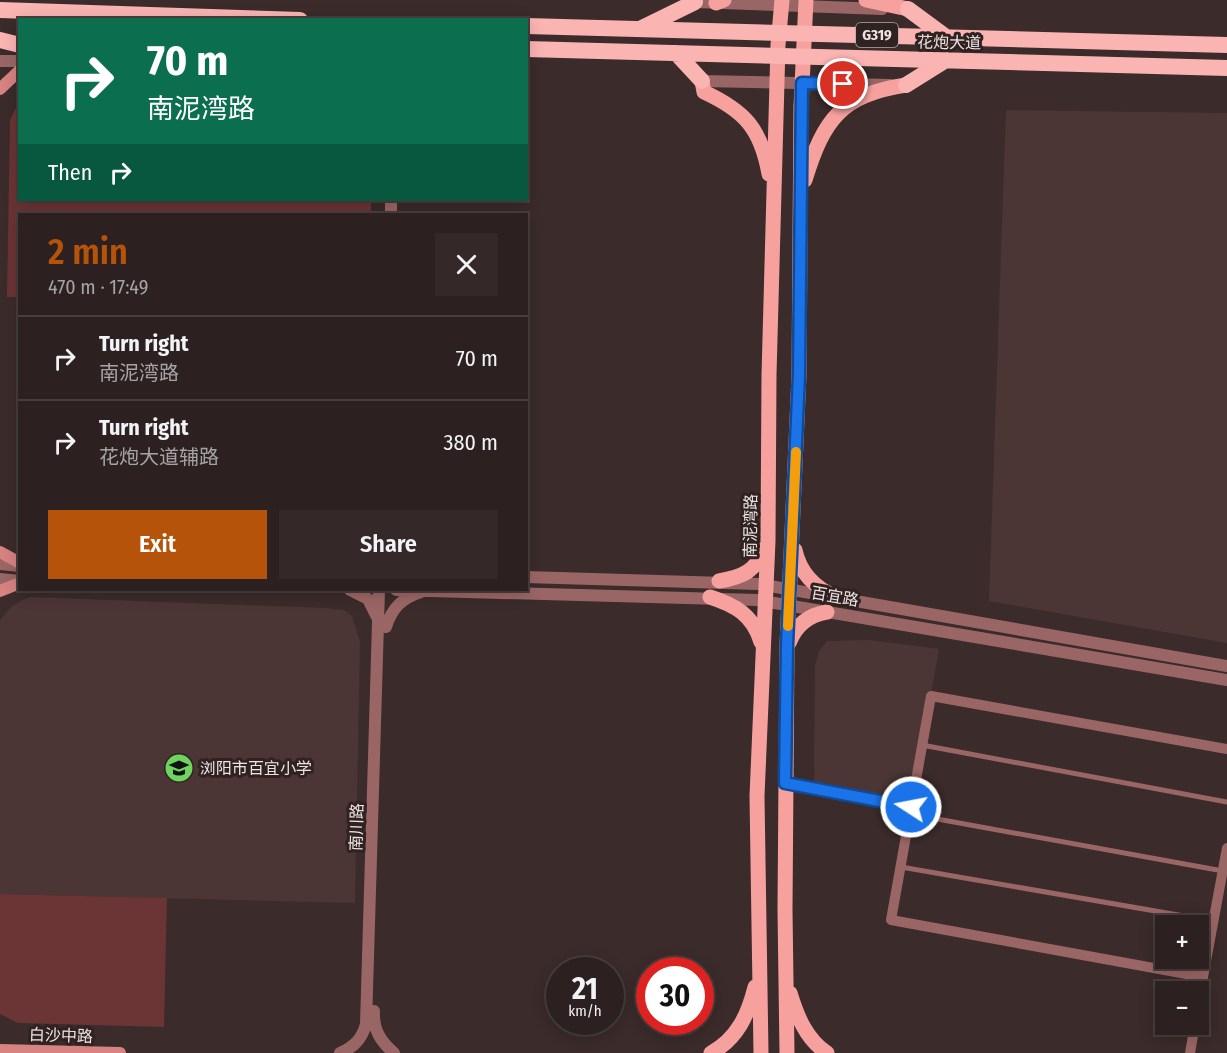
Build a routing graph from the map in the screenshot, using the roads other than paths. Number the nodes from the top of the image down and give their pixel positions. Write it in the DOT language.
graph roads {
  1 [pos="866,0"];
  2 [pos="695,2"];
  3 [pos="720,2"];
  4 [pos="782,3"];
  5 [pos="805,3"];
  6 [pos="908,9"];
  7 [pos="0,10"];
  8 [pos="240,18"];
  9 [pos="528,26"];
  10 [pos="639,29"];
  11 [pos="780,33"];
  12 [pos="804,33"];
  13 [pos="0,34"];
  14 [pos="18,35"];
  15 [pos="946,37"];
  16 [pos="0,40"];
  17 [pos="18,44"];
  18 [pos="1227,45"];
  19 [pos="529,50"];
  20 [pos="676,53"];
  21 [pos="778,56"];
  22 [pos="803,56"];
  23 [pos="946,60"];
  24 [pos="0,61"];
  25 [pos="18,61"];
  26 [pos="1227,68"];
  27 [pos="18,72"];
  28 [pos="702,81"];
  29 [pos="777,82"];
  30 [pos="802,83"];
  31 [pos="906,85"];
  32 [pos="0,89"];
  33 [pos="800,198"];
  34 [pos="774,200"];
  35 [pos="768,536"];
  36 [pos="793,537"];
  37 [pos="0,552"];
  38 [pos="18,563"];
  39 [pos="0,564"];
  40 [pos="18,564"];
  41 [pos="528,577"];
  42 [pos="0,579"];
  43 [pos="719,581"];
  44 [pos="18,582"];
  45 [pos="18,583"];
  46 [pos="790,589"];
  47 [pos="0,591"];
  48 [pos="352,591"];
  49 [pos="380,591"];
  50 [pos="386,591"];
  51 [pos="426,591"];
  52 [pos="468,591"];
  53 [pos="766,593"];
  54 [pos="710,597"];
  55 [pos="836,597"];
  56 [pos="789,605"];
  57 [pos="827,612"];
  58 [pos="382,626"];
  59 [pos="787,649"];
  60 [pos="762,651"];
  61 [pos="1227,666"];
  62 [pos="1227,680"];
  63 [pos="922,745"];
  64 [pos="1227,749"];
  65 [pos="785,783"];
  66 [pos="1227,802"];
  67 [pos="911,811"];
  68 [pos="1227,848"];
  69 [pos="901,867"];
  70 [pos="1223,871"];
  71 [pos="1214,921"];
  72 [pos="759,972"];
  73 [pos="786,977"];
  74 [pos="1203,977"];
  75 [pos="1202,981"];
  76 [pos="1193,1035"];
  77 [pos="2,1049"];
  78 [pos="120,1053"];
  79 [pos="340,1053"];
  80 [pos="394,1053"];
  81 [pos="711,1053"];
  82 [pos="761,1053"];
  83 [pos="787,1053"];
  84 [pos="827,1053"];
  85 [pos="1190,1053"];
  1 -- 6 [label="main road"];
  2 -- 3 [label="street"];
  2 -- 10 [label="highway"];
  3 -- 4 [label="street"];
  4 -- 5 [label="street"];
  4 -- 11 [label="main road, 南泥湾路"];
  5 -- 6 [label="street"];
  5 -- 12 [label="main road"];
  6 -- 15 [label="highway"];
  7 -- 8 [label="highway"];
  9 -- 10 [label="highway, 花炮大道 / G319"];
  10 -- 11 [label="highway, 花炮大道 / G319"];
  11 -- 12 [label="highway, 花炮大道 / G319"];
  11 -- 21 [label="main road, 南泥湾路"];
  12 -- 15 [label="highway, 花炮大道 / G319"];
  12 -- 22 [label="main road"];
  13 -- 14 [label="highway"];
  15 -- 18 [label="highway, 花炮大道 / G319"];
  16 -- 17 [label="highway"];
  19 -- 20 [label="highway, 花炮大道 / G319"];
  20 -- 21 [label="highway, 花炮大道 / G319"];
  20 -- 28 [label="highway"];
  21 -- 22 [label="highway, 花炮大道 / G319"];
  21 -- 29 [label="main road, 南泥湾路"];
  22 -- 23 [label="highway, 花炮大道 / G319"];
  22 -- 30 [label="main road"];
  23 -- 26 [label="highway, 花炮大道 / G319"];
  23 -- 31 [label="highway"];
  24 -- 25 [label="street"];
  27 -- 32 [label="main road"];
  28 -- 29 [label="street"];
  28 -- 34 [label="main road"];
  29 -- 30 [label="street"];
  29 -- 34 [label="main road, 南泥湾路"];
  30 -- 31 [label="street"];
  30 -- 33 [label="main road"];
  31 -- 33 [label="main road"];
  33 -- 36 [label="main road"];
  34 -- 35 [label="main road, 南泥湾路"];
  35 -- 43 [label="main road"];
  35 -- 53 [label="main road, 南泥湾路"];
  36 -- 46 [label="main road"];
  36 -- 55 [label="main road"];
  37 -- 38 [label="main road"];
  39 -- 40 [label="street"];
  41 -- 43 [label="street, 百宜路"];
  42 -- 44 [label="street"];
  43 -- 53 [label="street, 百宜路"];
  45 -- 47 [label="main road"];
  46 -- 53 [label="street, 百宜路"];
  46 -- 55 [label="street, 百宜路"];
  46 -- 56 [label="main road"];
  48 -- 58 [label="street"];
  49 -- 58 [label="street, 南川路"];
  50 -- 58 [label="street, 南川路"];
  51 -- 58 [label="street"];
  52 -- 54 [label="street, 百宜路"];
  53 -- 54 [label="street, 百宜路"];
  53 -- 56 [label="street, 百宜路"];
  53 -- 60 [label="main road, 南泥湾路"];
  54 -- 60 [label="main road"];
  55 -- 61 [label="street, 百宜路"];
  56 -- 57 [label="street, 百宜路"];
  56 -- 59 [label="main road"];
  57 -- 59 [label="main road"];
  57 -- 62 [label="street, 百宜路"];
  58 -- 79 [label="street, 南川路"];
  58 -- 80 [label="street, 南川路"];
  59 -- 65 [label="main road"];
  60 -- 72 [label="main road, 南泥湾路"];
  63 -- 64 [label="street"];
  63 -- 66 [label="lane"];
  63 -- 67 [label="street"];
  65 -- 67 [label="street"];
  65 -- 73 [label="main road"];
  67 -- 69 [label="street"];
  67 -- 70 [label="lane"];
  68 -- 70 [label="street"];
  69 -- 71 [label="lane"];
  69 -- 74 [label="street"];
  70 -- 71 [label="street"];
  71 -- 74 [label="street"];
  72 -- 81 [label="main road"];
  72 -- 82 [label="main road, 南泥湾路"];
  73 -- 83 [label="main road"];
  73 -- 84 [label="main road"];
  74 -- 75 [label="street"];
  76 -- 85 [label="street"];
  77 -- 78 [label="main road, 白沙中路"];
}
